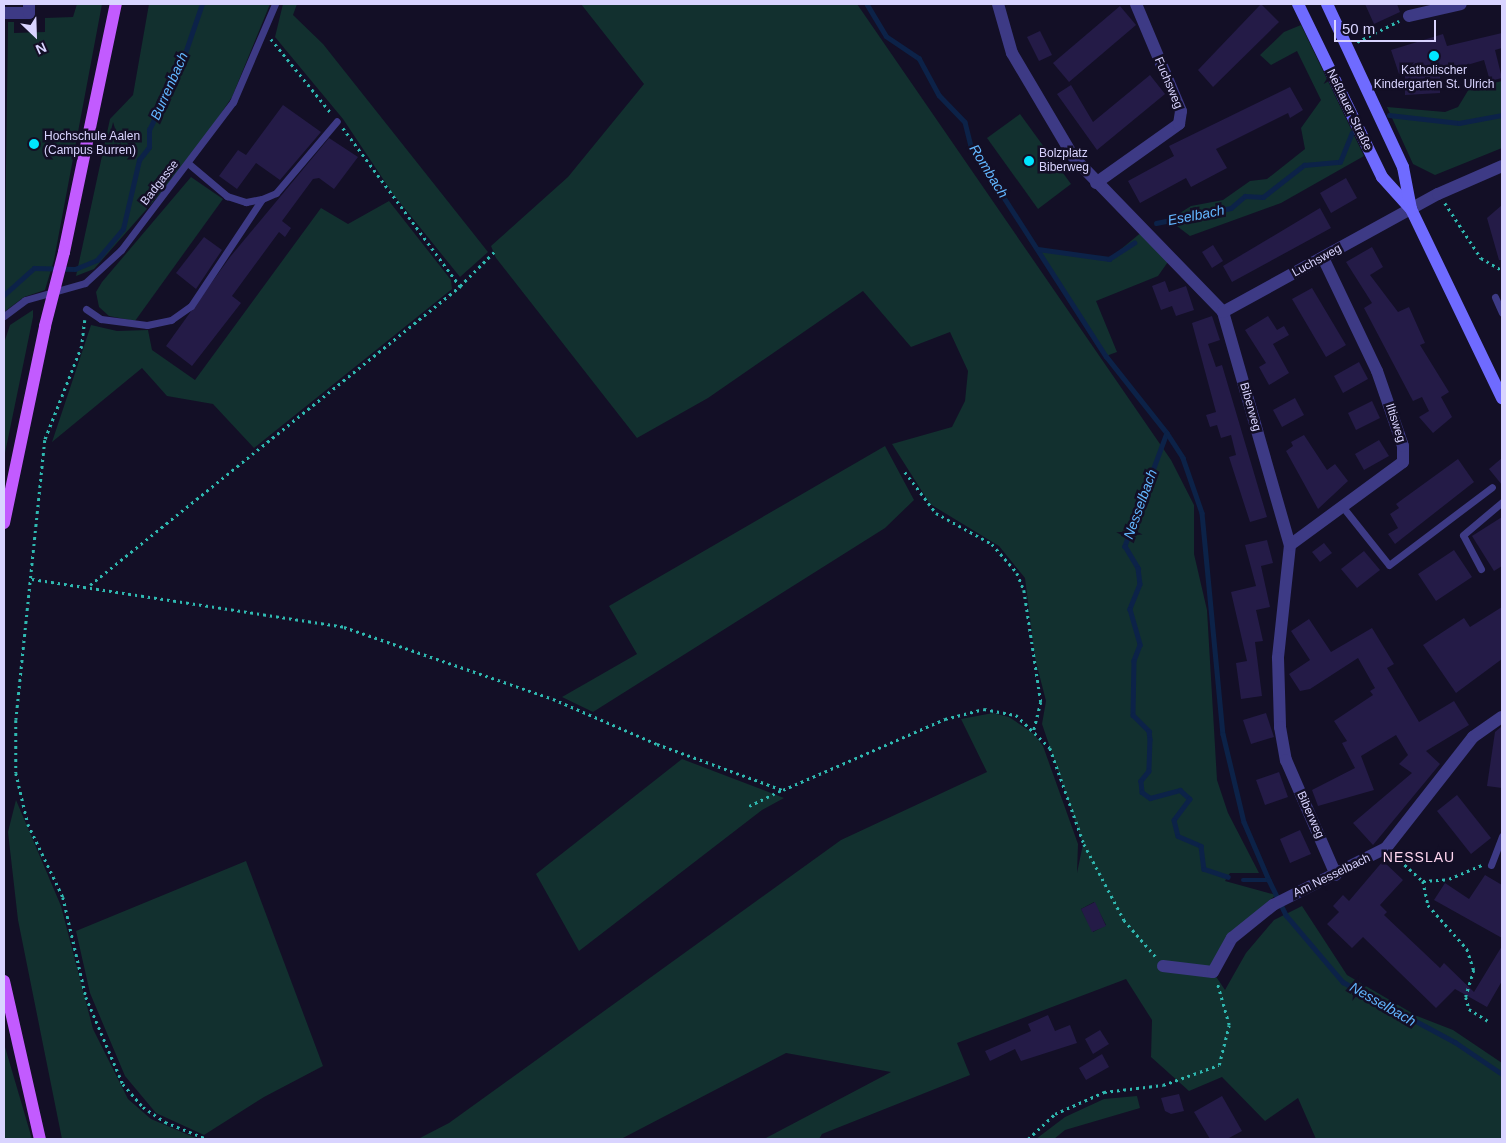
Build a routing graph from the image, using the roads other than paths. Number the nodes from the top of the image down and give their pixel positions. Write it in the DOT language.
graph roads {
  1 [pos="29,4"];
  2 [pos="116,4"];
  3 [pos="275,4"];
  4 [pos="998,4"];
  5 [pos="1136,4"];
  6 [pos="1298,4"];
  7 [pos="1327,4"];
  8 [pos="1453,4"];
  9 [pos="4,13"];
  10 [pos="1409,16"];
  11 [pos="337,121"];
  12 [pos="189,164"];
  13 [pos="1502,166"];
  14 [pos="1096,183"];
  15 [pos="262,199"];
  16 [pos="1411,210"];
  17 [pos="1324,258"];
  18 [pos="1495,297"];
  19 [pos="86,309"];
  20 [pos="1223,312"];
  21 [pos="1502,313"];
  22 [pos="4,316"];
  23 [pos="1502,398"];
  24 [pos="1492,487"];
  25 [pos="1502,502"];
  26 [pos="1342,506"];
  27 [pos="4,523"];
  28 [pos="1290,545"];
  29 [pos="1481,569"];
  30 [pos="1502,717"];
  31 [pos="1502,836"];
  32 [pos="1491,865"];
  33 [pos="1336,875"];
  34 [pos="1163,966"];
  35 [pos="4,981"];
  36 [pos="40,1139"];
  1 -- 9 [label="street"];
  2 -- 27 [label="main road, bridge"];
  3 -- 12 [label="lane, Badgasse"];
  4 -- 14 [label="street, Biberweg"];
  5 -- 14 [label="street, Fuchsweg"];
  6 -- 16 [label="main road, Neßlauer Straße"];
  7 -- 16 [label="main road, Neßlauer Straße"];
  8 -- 10 [label="street"];
  11 -- 15 [label="lane"];
  12 -- 15 [label="lane"];
  12 -- 22 [label="lane, Badgasse"];
  13 -- 16 [label="street, Luchsweg"];
  14 -- 20 [label="street, Biberweg"];
  15 -- 19 [label="lane"];
  16 -- 17 [label="street, Luchsweg"];
  16 -- 23 [label="main road, Neßlauer Straße"];
  17 -- 20 [label="street, Luchsweg"];
  17 -- 26 [label="street, Iltisweg"];
  18 -- 21 [label="lane"];
  20 -- 28 [label="street, Biberweg"];
  24 -- 26 [label="lane"];
  25 -- 29 [label="lane"];
  26 -- 28 [label="street, Iltisweg"];
  28 -- 33 [label="street, Biberweg"];
  30 -- 33 [label="street, Am Nesselbach"];
  31 -- 32 [label="lane"];
  33 -- 34 [label="street, Am Nesselbach"];
  35 -- 36 [label="main road"];
}
